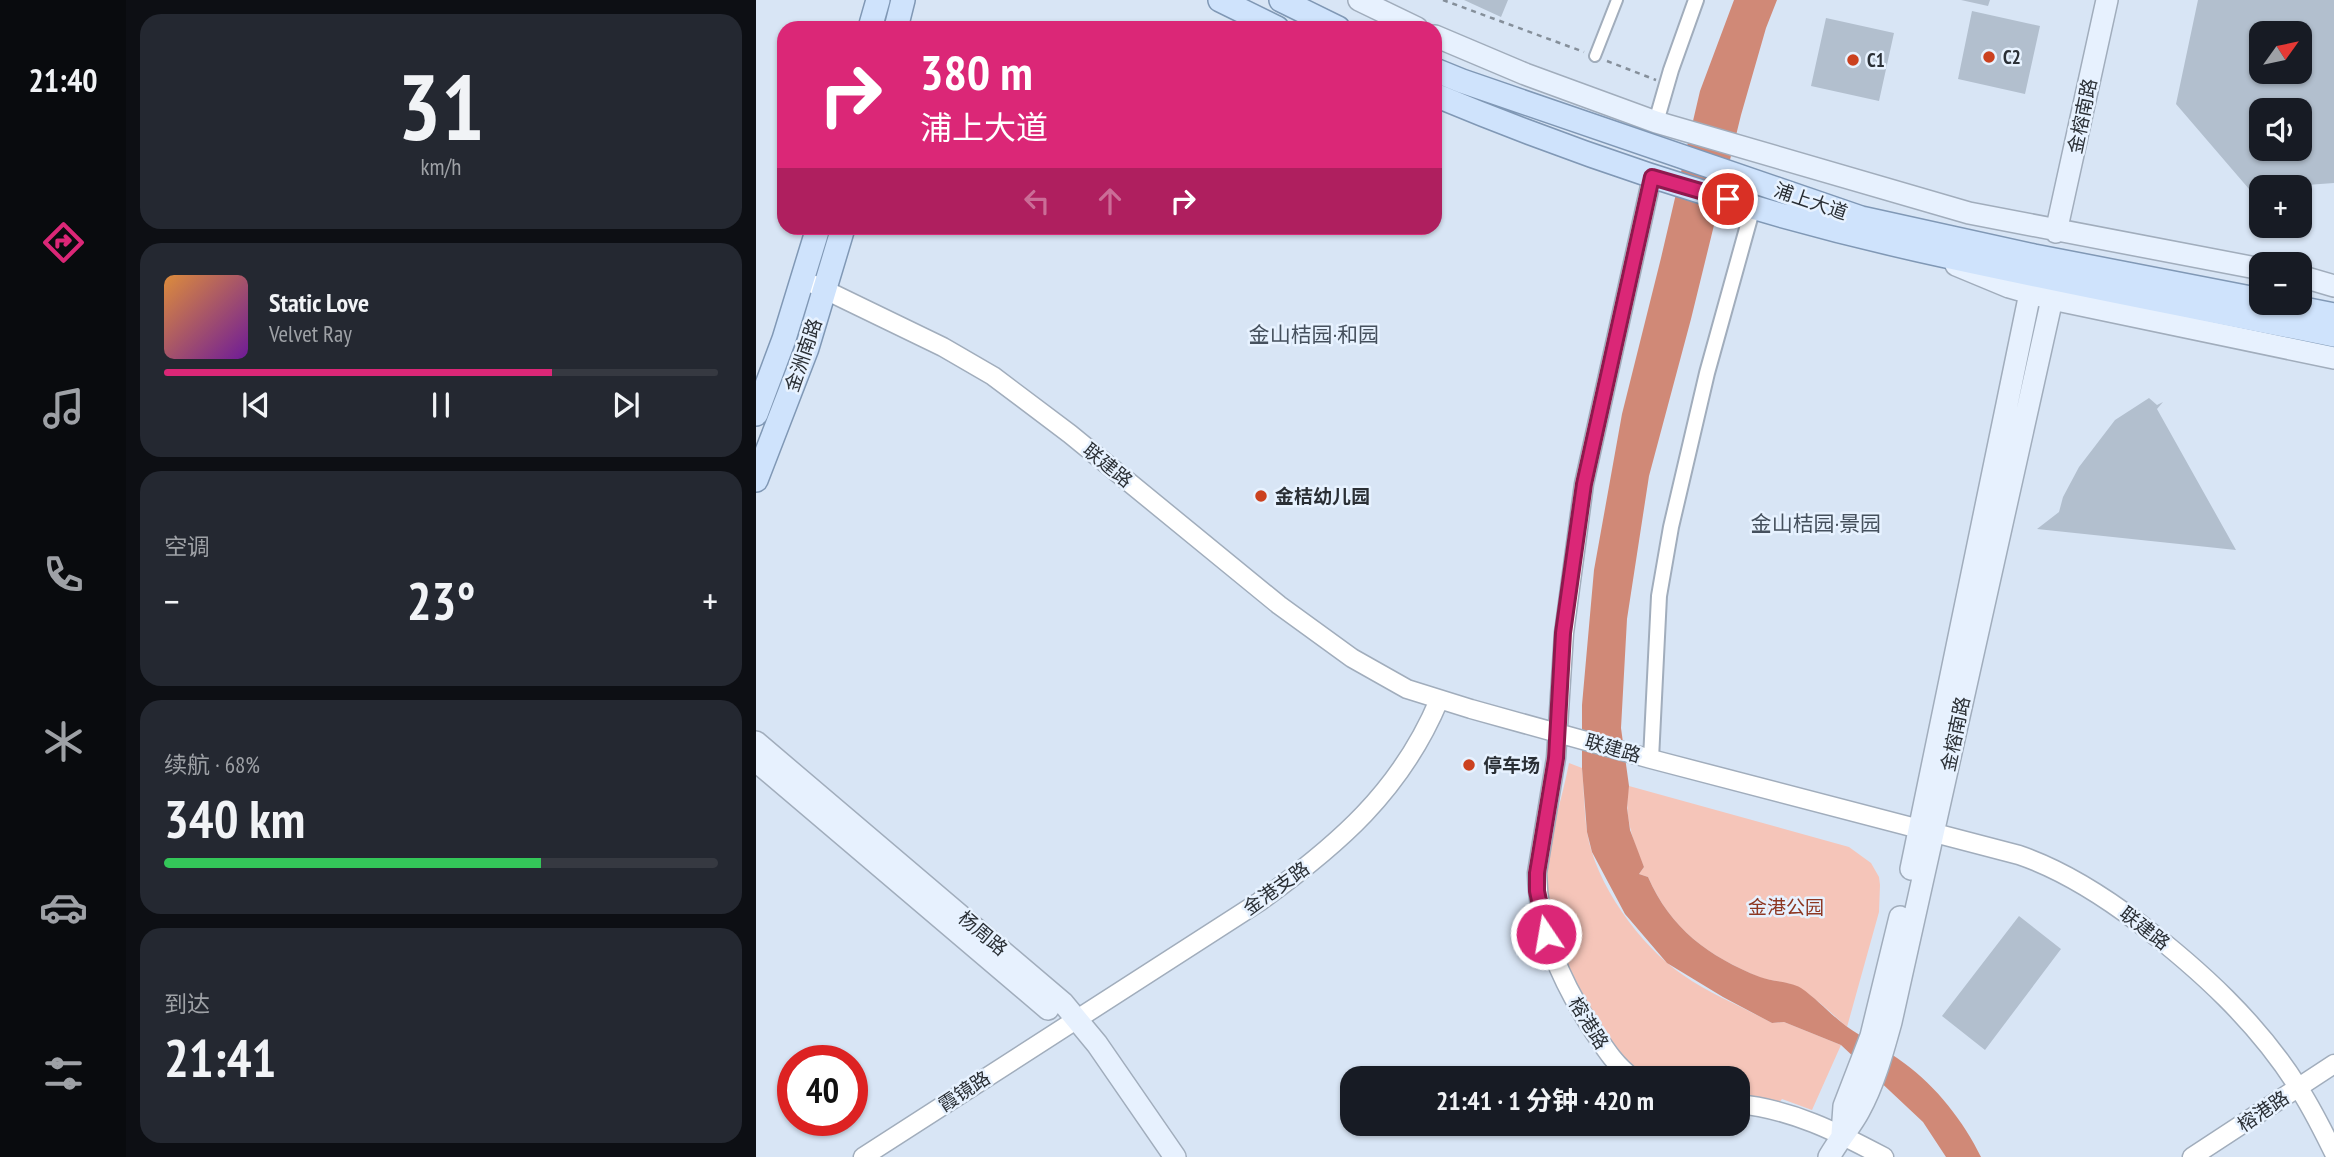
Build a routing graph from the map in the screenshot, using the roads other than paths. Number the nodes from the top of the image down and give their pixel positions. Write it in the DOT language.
graph roads {
  1 [pos="878,0"];
  2 [pos="903,0"];
  3 [pos="1220,0"];
  4 [pos="1281,0"];
  5 [pos="1359,0"];
  6 [pos="1617,0"];
  7 [pos="1696,0"];
  8 [pos="2107,0"];
  9 [pos="872,21"];
  10 [pos="898,21"];
  11 [pos="1263,21"];
  12 [pos="1324,21"];
  13 [pos="1402,21"];
  14 [pos="1442,39"];
  15 [pos="1595,56"];
  16 [pos="1442,73"];
  17 [pos="1442,98"];
  18 [pos="1656,122"];
  19 [pos="1652,177"];
  20 [pos="1753,206"];
  21 [pos="2056,232"];
  22 [pos="816,235"];
  23 [pos="841,235"];
  24 [pos="1918,250"];
  25 [pos="2249,267"];
  26 [pos="803,279"];
  27 [pos="825,290"];
  28 [pos="2030,293"];
  29 [pos="2249,298"];
  30 [pos="2052,299"];
  31 [pos="2312,311"];
  32 [pos="2334,315"];
  33 [pos="2334,335"];
  34 [pos="2334,358"];
  35 [pos="756,414"];
  36 [pos="756,480"];
  37 [pos="1440,700"];
  38 [pos="1558,733"];
  39 [pos="756,741"];
  40 [pos="1651,759"];
  41 [pos="756,761"];
  42 [pos="1926,831"];
  43 [pos="1071,1022"];
  44 [pos="2334,1064"];
  45 [pos="1619,1066"];
  46 [pos="2298,1087"];
  47 [pos="1750,1106"];
  48 [pos="1842,1134"];
  49 [pos="2334,1153"];
  50 [pos="863,1157"];
  51 [pos="1157,1157"];
  52 [pos="1175,1157"];
  53 [pos="1829,1157"];
  54 [pos="1884,1157"];
  55 [pos="2192,1157"];
  1 -- 9 [label="main road"];
  2 -- 10 [label="main road"];
  3 -- 11 [label="main road"];
  4 -- 12 [label="main road"];
  5 -- 13 [label="main road"];
  6 -- 15 [label="street"];
  7 -- 18 [label="street"];
  8 -- 21 [label="main road, 金榕南路"];
  14 -- 18 [label="main road"];
  16 -- 29 [label="main road, 浦上大道"];
  17 -- 19 [label="main road, 浦上大道"];
  18 -- 21 [label="main road"];
  19 -- 20 [label="main road, 浦上大道"];
  19 -- 38 [label="street, 榕港路"];
  20 -- 24 [label="main road, 浦上大道"];
  20 -- 40 [label="street"];
  21 -- 25 [label="main road"];
  22 -- 26 [label="main road, 金洲南路"];
  23 -- 27 [label="main road, 金洲南路"];
  24 -- 28 [label="main road, 浦上大道"];
  24 -- 33 [label="main road, 浦上大道"];
  26 -- 27 [label="street, 联建路"];
  26 -- 35 [label="main road, 金洲南路"];
  27 -- 36 [label="main road, 金洲南路"];
  27 -- 37 [label="street, 联建路"];
  28 -- 30 [label="main road, 浦上大道"];
  28 -- 42 [label="main road"];
  30 -- 34 [label="main road, 浦上大道"];
  30 -- 42 [label="main road, 金榕南路"];
  31 -- 32 [label="main road"];
  37 -- 38 [label="street, 联建路"];
  37 -- 43 [label="street, 金港支路"];
  38 -- 40 [label="street, 联建路"];
  38 -- 45 [label="street, 榕港路"];
  39 -- 43 [label="main road, 杨周路"];
  40 -- 42 [label="street, 联建路"];
  41 -- 43 [label="main road, 杨周路"];
  42 -- 46 [label="street, 联建路"];
  42 -- 48 [label="main road, 金榕南路"];
  43 -- 50 [label="street, 霞镜路"];
  43 -- 51 [label="main road, 杨周路"];
  43 -- 52 [label="main road, 杨周路"];
  44 -- 46 [label="street, 榕港路"];
  46 -- 49 [label="street, 联建路"];
  46 -- 55 [label="street, 榕港路"];
  47 -- 48 [label="street"];
  48 -- 53 [label="main road, 金榕南路"];
  48 -- 54 [label="street"];
}
